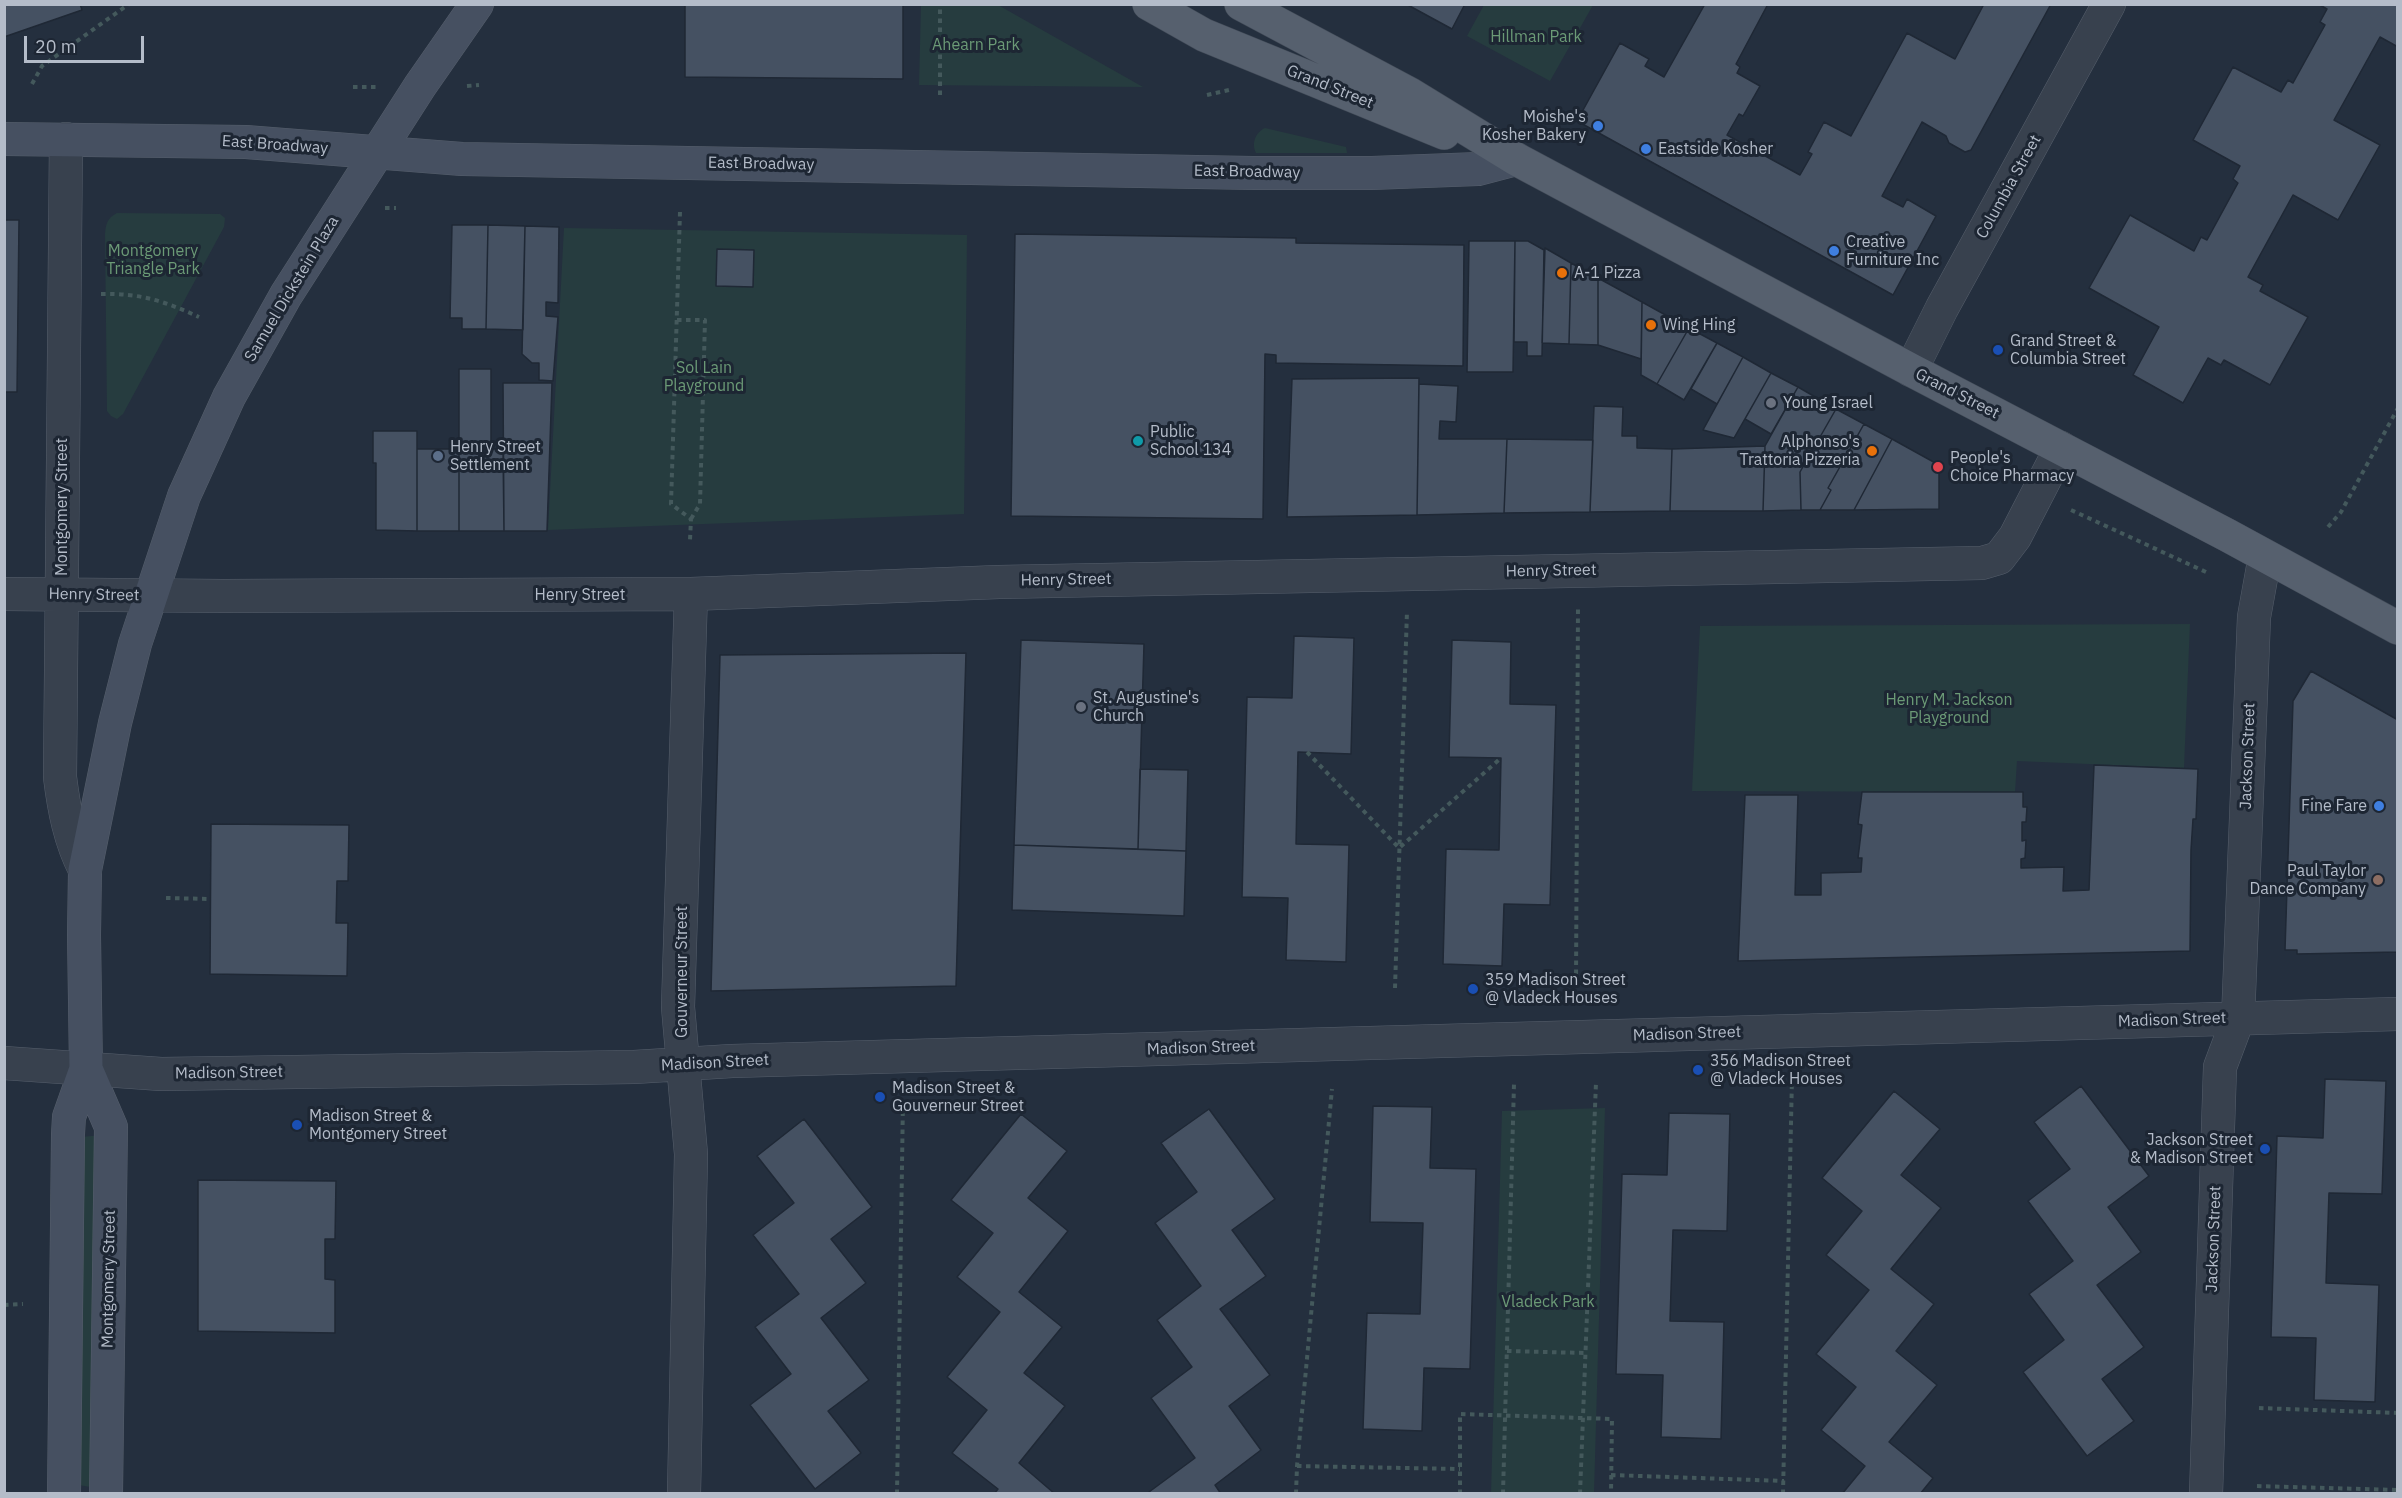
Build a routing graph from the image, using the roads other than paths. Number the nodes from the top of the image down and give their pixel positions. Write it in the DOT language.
graph roads {
  1 [pos="477,4"];
  2 [pos="1149,4"];
  3 [pos="1241,4"];
  4 [pos="2109,4"];
  5 [pos="4,139"];
  6 [pos="66,140"];
  7 [pos="378,152"];
  8 [pos="1516,159"];
  9 [pos="1911,370"];
  10 [pos="2061,448"];
  11 [pos="2265,556"];
  12 [pos="4,594"];
  13 [pos="691,594"];
  14 [pos="62,595"];
  15 [pos="150,596"];
  16 [pos="2397,628"];
  17 [pos="85,870"];
  18 [pos="2397,1014"];
  19 [pos="2238,1019"];
  20 [pos="4,1063"];
  21 [pos="683,1064"];
  22 [pos="86,1069"];
  23 [pos="64,1494"];
  24 [pos="106,1494"];
  25 [pos="684,1494"];
  26 [pos="2206,1494"];
  1 -- 7 [label="main road, Samuel Dickstein Plaza"];
  2 -- 8 [label="main road, Grand Street"];
  3 -- 8 [label="main road, Grand Street"];
  4 -- 9 [label="street, Columbia Street"];
  5 -- 6 [label="main road, East Broadway"];
  6 -- 7 [label="main road, East Broadway"];
  6 -- 14 [label="street, Montgomery Street"];
  7 -- 8 [label="main road, East Broadway"];
  7 -- 15 [label="main road, Samuel Dickstein Plaza"];
  8 -- 9 [label="main road, Grand Street"];
  9 -- 10 [label="main road, Grand Street"];
  10 -- 11 [label="main road, Grand Street"];
  10 -- 13 [label="street, Henry Street"];
  11 -- 16 [label="main road, Grand Street"];
  11 -- 19 [label="street, Jackson Street"];
  12 -- 14 [label="street, Henry Street"];
  13 -- 15 [label="street, Henry Street"];
  13 -- 21 [label="street, Gouverneur Street"];
  14 -- 15 [label="street, Henry Street"];
  14 -- 17 [label="street, Montgomery Street"];
  15 -- 17 [label="main road, Montgomery Street"];
  17 -- 22 [label="main road, Montgomery Street"];
  18 -- 19 [label="street, Madison Street"];
  19 -- 21 [label="street, Madison Street"];
  19 -- 26 [label="street, Jackson Street"];
  20 -- 22 [label="street, Madison Street"];
  21 -- 22 [label="street, Madison Street"];
  21 -- 25 [label="street, Gouverneur Street"];
  22 -- 23 [label="main road, Montgomery Street"];
  22 -- 24 [label="main road, Montgomery Street"];
}
